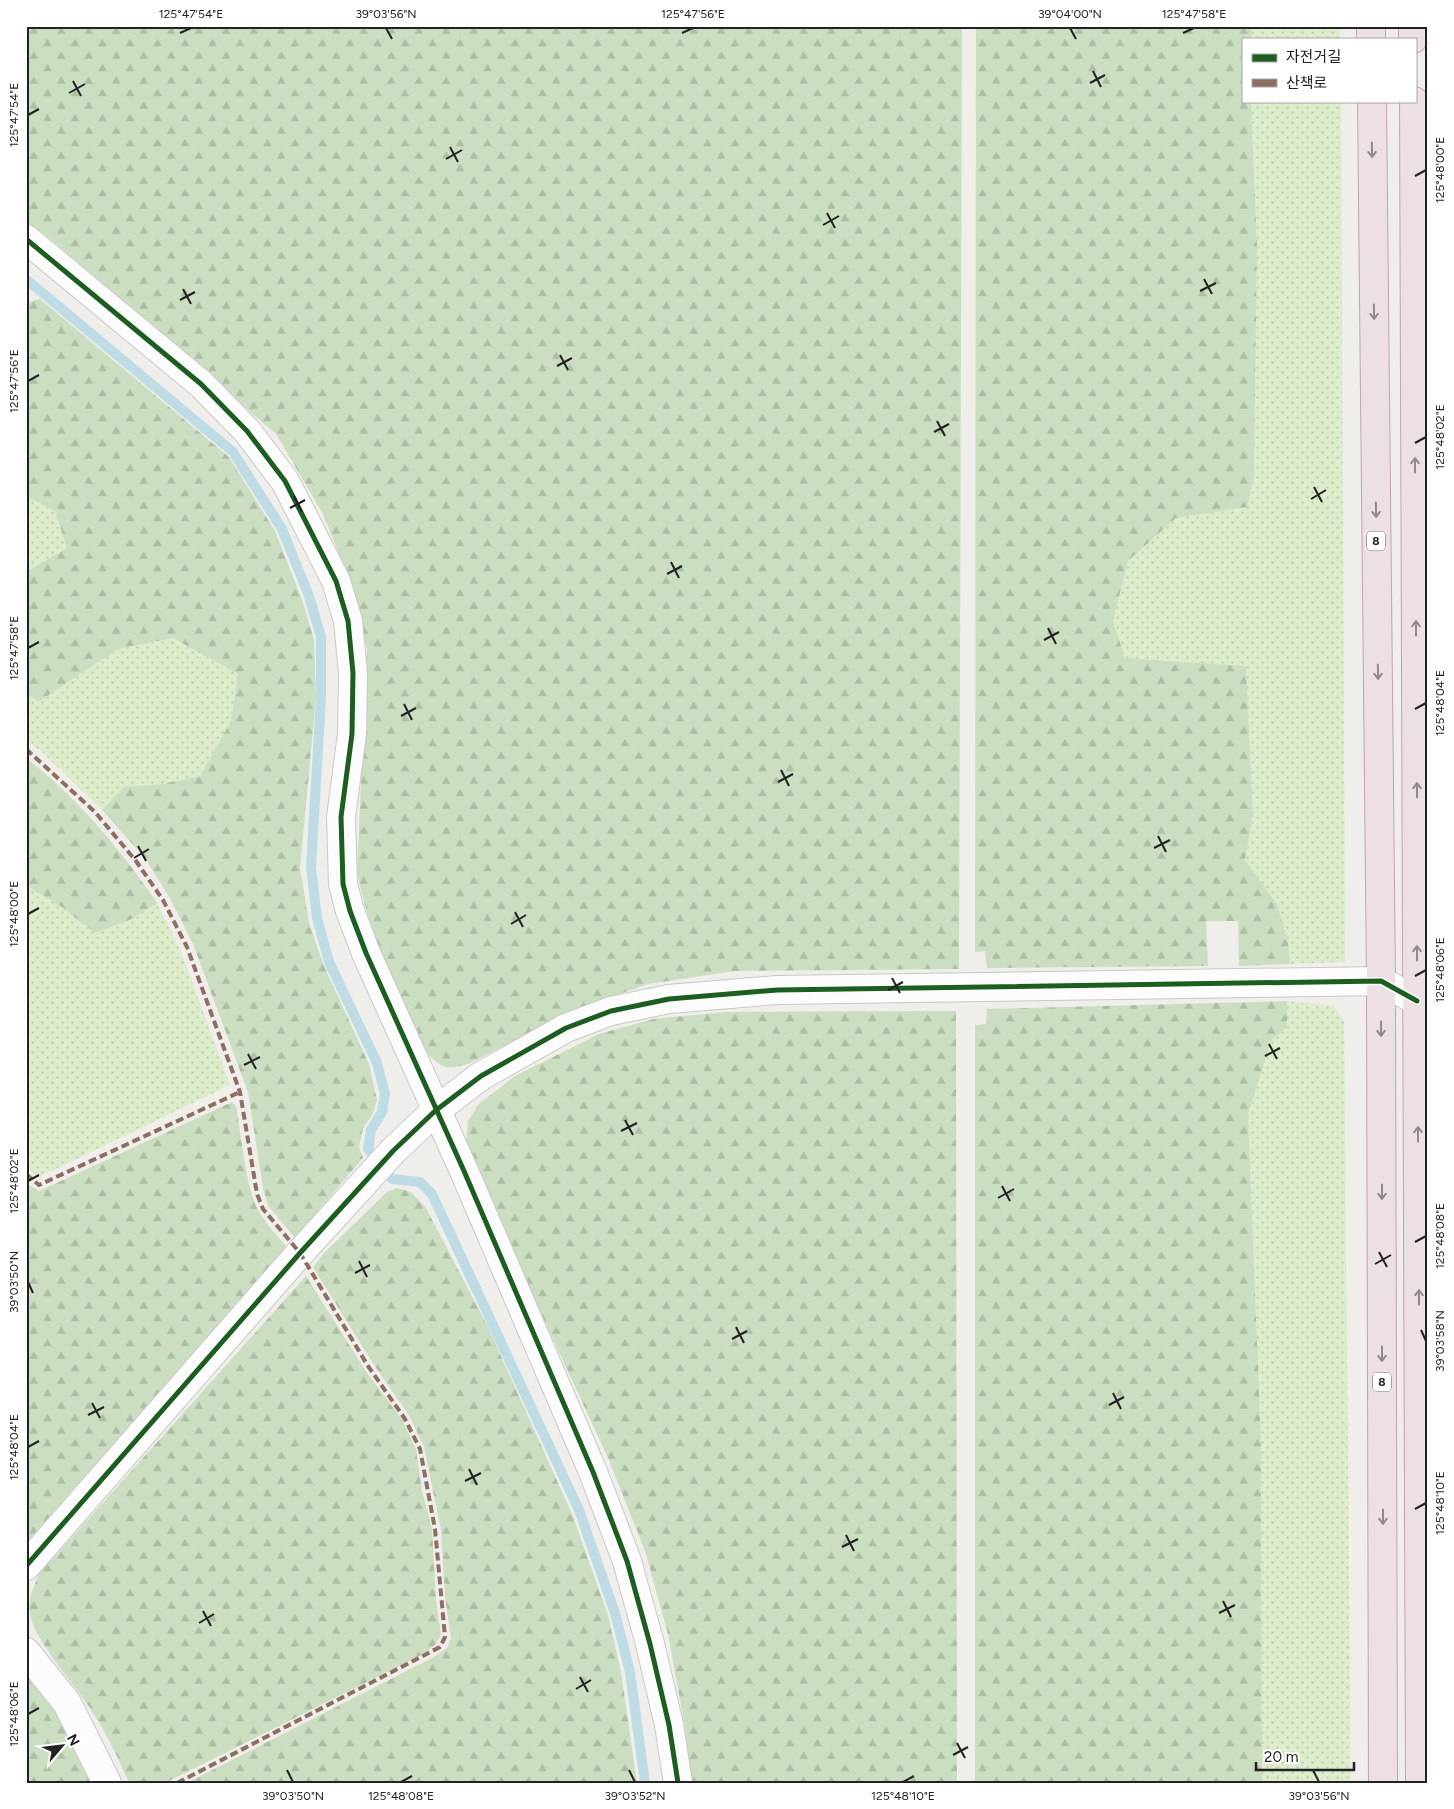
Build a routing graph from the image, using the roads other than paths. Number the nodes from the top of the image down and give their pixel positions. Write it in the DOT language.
graph roads {
  1 [pos="1372,102"];
  2 [pos="1414,102"];
  3 [pos="26,240"];
  4 [pos="1381,981"];
  5 [pos="1418,1001"];
  6 [pos="435,1111"];
  7 [pos="26,1566"];
  8 [pos="26,1652"];
  9 [pos="107,1783"];
  10 [pos="678,1783"];
  11 [pos="1384,1783"];
  12 [pos="1420,1783"];
  1 -- 4 [label="highway, 8, one-way"];
  5 -- 2 [label="highway, one-way"];
  3 -- 6 [label="street"];
  4 -- 5 [label="street"];
  4 -- 6 [label="street"];
  4 -- 11 [label="highway, 8, one-way"];
  12 -- 5 [label="highway, one-way"];
  6 -- 7 [label="street"];
  6 -- 10 [label="street"];
  8 -- 9 [label="street"];
}
